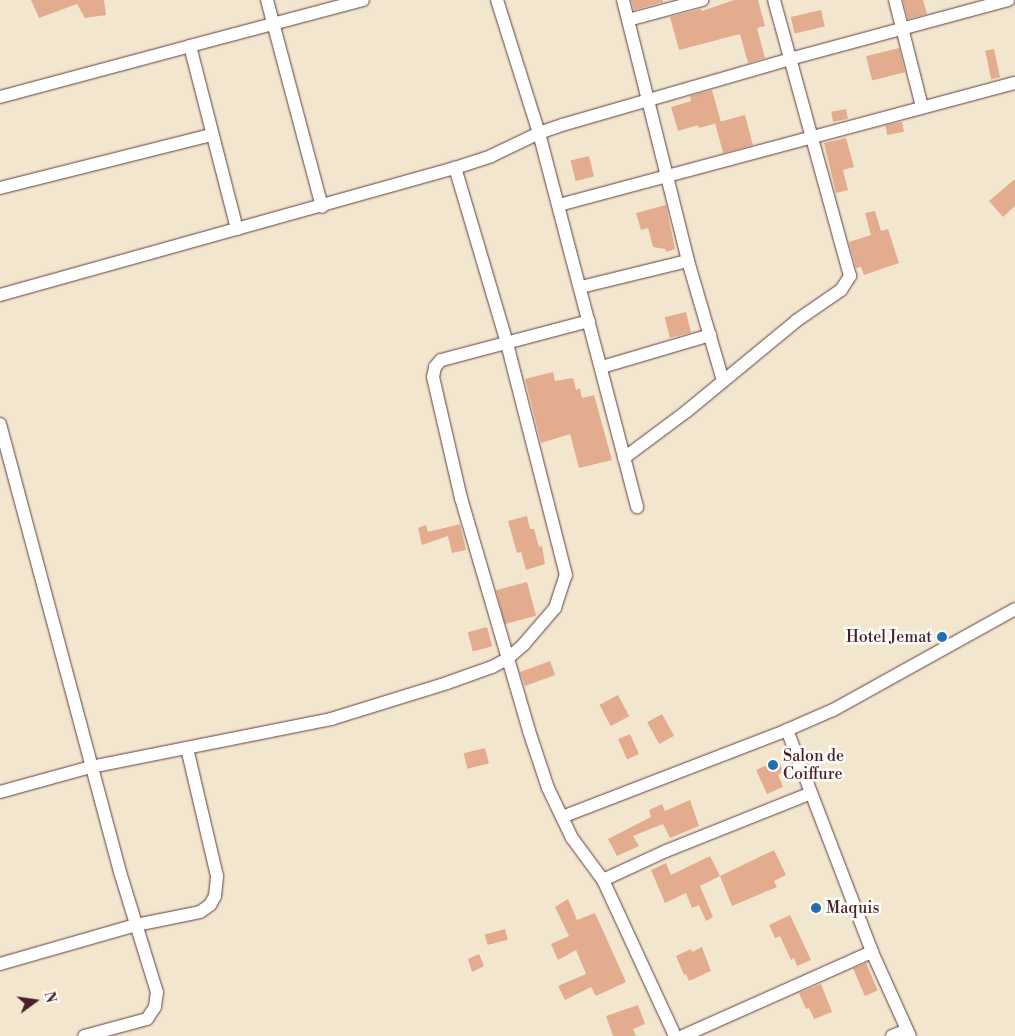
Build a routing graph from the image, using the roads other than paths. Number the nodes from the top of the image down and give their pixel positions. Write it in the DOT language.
graph roads {
  1 [pos="267,0"];
  2 [pos="363,0"];
  3 [pos="497,0"];
  4 [pos="623,0"];
  5 [pos="702,0"];
  6 [pos="774,0"];
  7 [pos="895,0"];
  8 [pos="1008,0"];
  9 [pos="628,20"];
  10 [pos="274,24"];
  11 [pos="903,28"];
  12 [pos="190,46"];
  13 [pos="790,59"];
  14 [pos="1015,83"];
  15 [pos="0,97"];
  16 [pos="648,101"];
  17 [pos="922,107"];
  18 [pos="539,133"];
  19 [pos="211,135"];
  20 [pos="811,137"];
  21 [pos="455,168"];
  22 [pos="668,177"];
  23 [pos="0,188"];
  24 [pos="559,205"];
  25 [pos="322,206"];
  26 [pos="236,229"];
  27 [pos="688,261"];
  28 [pos="581,287"];
  29 [pos="0,295"];
  30 [pos="589,321"];
  31 [pos="710,335"];
  32 [pos="507,343"];
  33 [pos="602,368"];
  34 [pos="723,381"];
  35 [pos="0,424"];
  36 [pos="624,458"];
  37 [pos="4,460"];
  38 [pos="637,507"];
  39 [pos="1015,609"];
  40 [pos="507,659"];
  41 [pos="787,730"];
  42 [pos="187,748"];
  43 [pos="91,767"];
  44 [pos="0,792"];
  45 [pos="811,793"];
  46 [pos="562,817"];
  47 [pos="603,880"];
  48 [pos="136,925"];
  49 [pos="872,952"];
  50 [pos="0,964"];
  51 [pos="113,1032"];
  52 [pos="909,1033"];
  53 [pos="84,1036"];
  54 [pos="675,1036"];
  55 [pos="683,1036"];
  56 [pos="892,1036"];
  1 -- 10 [label="street"];
  2 -- 10 [label="street"];
  3 -- 18 [label="street"];
  4 -- 9 [label="street"];
  5 -- 9 [label="street"];
  6 -- 13 [label="street"];
  7 -- 11 [label="street"];
  8 -- 11 [label="street"];
  9 -- 16 [label="street"];
  10 -- 12 [label="street"];
  10 -- 25 [label="street"];
  11 -- 13 [label="street"];
  11 -- 17 [label="street"];
  12 -- 15 [label="street"];
  12 -- 19 [label="street"];
  13 -- 16 [label="street"];
  13 -- 20 [label="street"];
  14 -- 17 [label="street"];
  16 -- 18 [label="street"];
  16 -- 22 [label="street"];
  17 -- 20 [label="street"];
  18 -- 21 [label="street"];
  18 -- 24 [label="street"];
  19 -- 23 [label="street"];
  19 -- 26 [label="street"];
  20 -- 22 [label="street"];
  20 -- 34 [label="street"];
  21 -- 25 [label="street"];
  21 -- 32 [label="street"];
  22 -- 24 [label="street"];
  22 -- 27 [label="street"];
  24 -- 28 [label="street"];
  25 -- 26 [label="street"];
  26 -- 29 [label="street"];
  27 -- 28 [label="street"];
  27 -- 31 [label="street"];
  28 -- 30 [label="street"];
  30 -- 32 [label="street"];
  30 -- 33 [label="street"];
  31 -- 33 [label="street"];
  31 -- 34 [label="street"];
  32 -- 40 [label="street"];
  32 -- 40 [label="street"];
  33 -- 36 [label="street"];
  34 -- 36 [label="street"];
  35 -- 37 [label="street"];
  36 -- 38 [label="street"];
  37 -- 43 [label="street"];
  39 -- 41 [label="street"];
  40 -- 42 [label="street"];
  40 -- 46 [label="street"];
  41 -- 45 [label="street"];
  41 -- 46 [label="street"];
  42 -- 43 [label="street"];
  42 -- 48 [label="street"];
  43 -- 44 [label="street"];
  43 -- 48 [label="street"];
  45 -- 47 [label="street"];
  45 -- 49 [label="street"];
  46 -- 47 [label="street"];
  47 -- 54 [label="street"];
  48 -- 50 [label="street"];
  48 -- 51 [label="street"];
  49 -- 52 [label="street"];
  49 -- 55 [label="street"];
  51 -- 53 [label="street"];
  52 -- 56 [label="street"];
}
